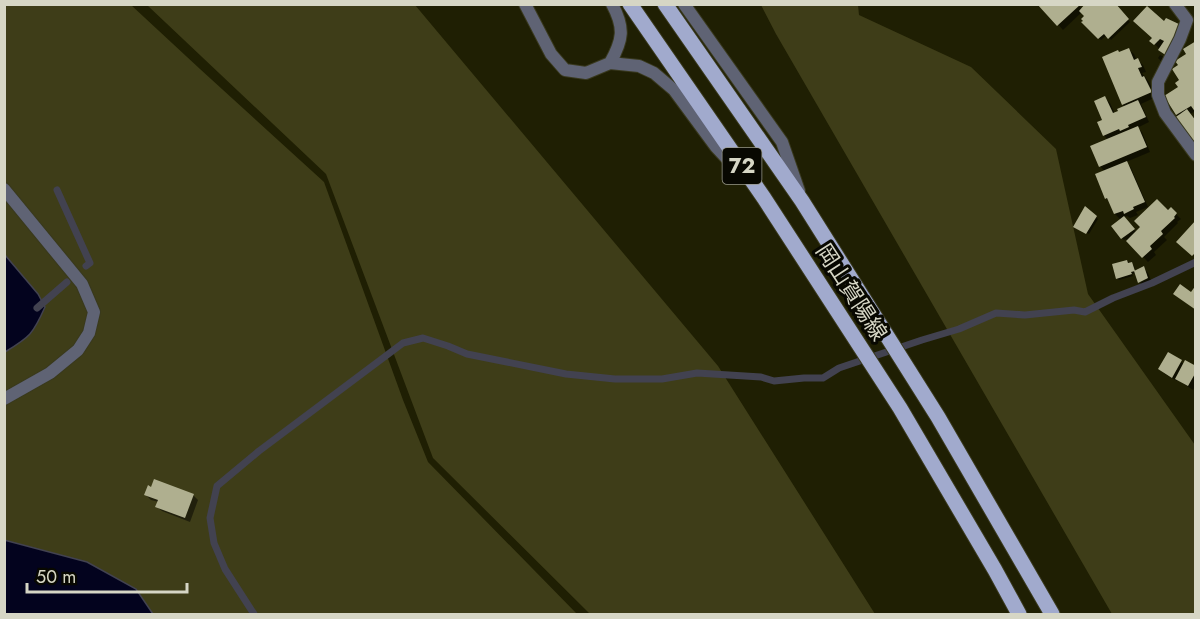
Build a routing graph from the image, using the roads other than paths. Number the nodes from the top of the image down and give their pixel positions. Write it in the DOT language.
graph roads {
  1 [pos="525,4"];
  2 [pos="612,4"];
  3 [pos="630,4"];
  4 [pos="665,4"];
  5 [pos="684,4"];
  6 [pos="1175,4"];
  7 [pos="610,63"];
  8 [pos="1196,155"];
  9 [pos="4,189"];
  10 [pos="764,198"];
  11 [pos="802,201"];
  12 [pos="4,399"];
  13 [pos="1019,615"];
  14 [pos="1052,615"];
  1 -- 7 [label="street"];
  2 -- 7 [label="street"];
  3 -- 10 [label="main road, 岡山賀陽線 / 72"];
  4 -- 11 [label="main road, 岡山賀陽線 / 72"];
  5 -- 11 [label="street"];
  6 -- 8 [label="street"];
  7 -- 10 [label="street"];
  9 -- 12 [label="street"];
  10 -- 13 [label="main road, 岡山賀陽線 / 72"];
  11 -- 14 [label="main road, 岡山賀陽線 / 72"];
}
